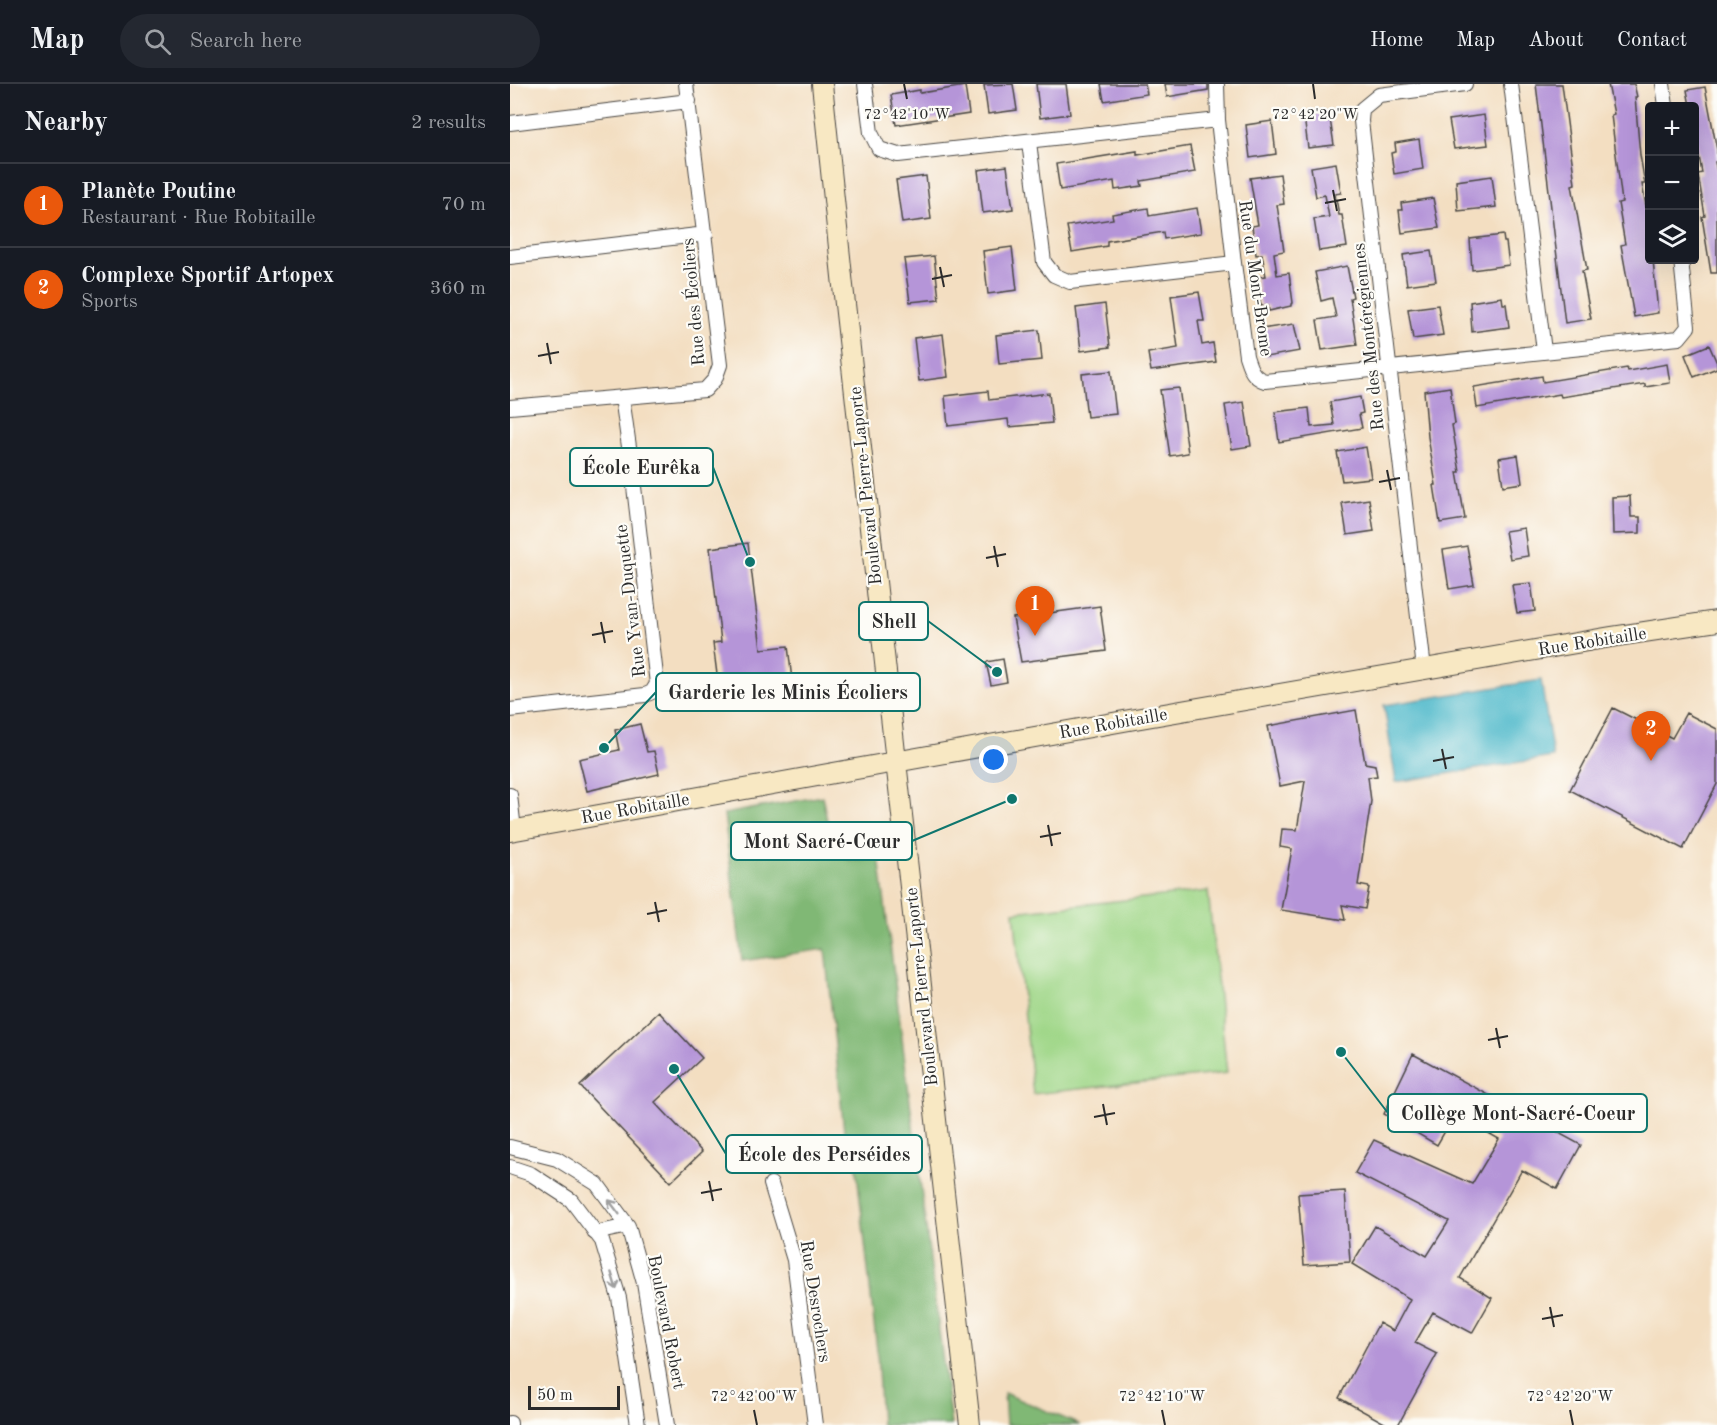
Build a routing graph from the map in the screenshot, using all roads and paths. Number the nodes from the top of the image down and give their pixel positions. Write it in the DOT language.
graph roads {
  1 [pos="686,84"];
  2 [pos="822,84"];
  3 [pos="865,84"];
  4 [pos="1217,84"];
  5 [pos="1465,84"];
  6 [pos="1511,84"];
  7 [pos="1663,84"];
  8 [pos="689,101"];
  9 [pos="1665,102"];
  10 [pos="1218,120"];
  11 [pos="510,123"];
  12 [pos="1029,142"];
  13 [pos="706,234"];
  14 [pos="510,257"];
  15 [pos="1234,263"];
  16 [pos="1681,264"];
  17 [pos="1544,351"];
  18 [pos="1389,368"];
  19 [pos="622,397"];
  20 [pos="510,407"];
  21 [pos="1717,621"];
  22 [pos="1424,669"];
  23 [pos="510,710"];
  24 [pos="895,761"];
  25 [pos="510,795"];
  26 [pos="512,830"];
  27 [pos="510,1147"];
  28 [pos="510,1167"];
  29 [pos="771,1184"];
  30 [pos="628,1226"];
  31 [pos="595,1233"];
  32 [pos="638,1425"];
  33 [pos="667,1425"];
  34 [pos="815,1425"];
  35 [pos="970,1425"];
  1 -- 8 [label="street, Rue des Écoliers"];
  2 -- 24 [label="main road, Boulevard Pierre-Laporte"];
  3 -- 12 [label="street"];
  4 -- 10 [label="street, Rue du Mont-Brome"];
  5 -- 18 [label="street, Rue des Montérégiennes"];
  6 -- 17 [label="street"];
  7 -- 9 [label="street"];
  8 -- 11 [label="street"];
  8 -- 13 [label="street, Rue des Écoliers"];
  10 -- 12 [label="street"];
  10 -- 15 [label="street, Rue du Mont-Brome"];
  12 -- 15 [label="street"];
  13 -- 14 [label="street"];
  13 -- 19 [label="street, Rue des Écoliers"];
  15 -- 18 [label="street, Rue du Mont-Brome"];
  16 -- 17 [label="street, Rue du Mont-Brome"];
  17 -- 18 [label="street, Rue du Mont-Brome"];
  18 -- 22 [label="street, Rue des Montérégiennes"];
  19 -- 20 [label="street, Rue des Écoliers"];
  19 -- 23 [label="street, Rue Yvan-Duquette"];
  21 -- 22 [label="main road, Rue Robitaille"];
  22 -- 24 [label="main road, Rue Robitaille"];
  24 -- 26 [label="main road, Rue Robitaille"];
  24 -- 35 [label="main road, Boulevard Pierre-Laporte"];
  25 -- 26 [label="street"];
  30 -- 27 [label="street, Boulevard Robert, one-way"];
  28 -- 31 [label="street"];
  29 -- 34 [label="street, Rue Desrochers"];
  30 -- 31 [label="street"];
  30 -- 33 [label="street, Boulevard Robert"];
  31 -- 32 [label="street, one-way"];
}
